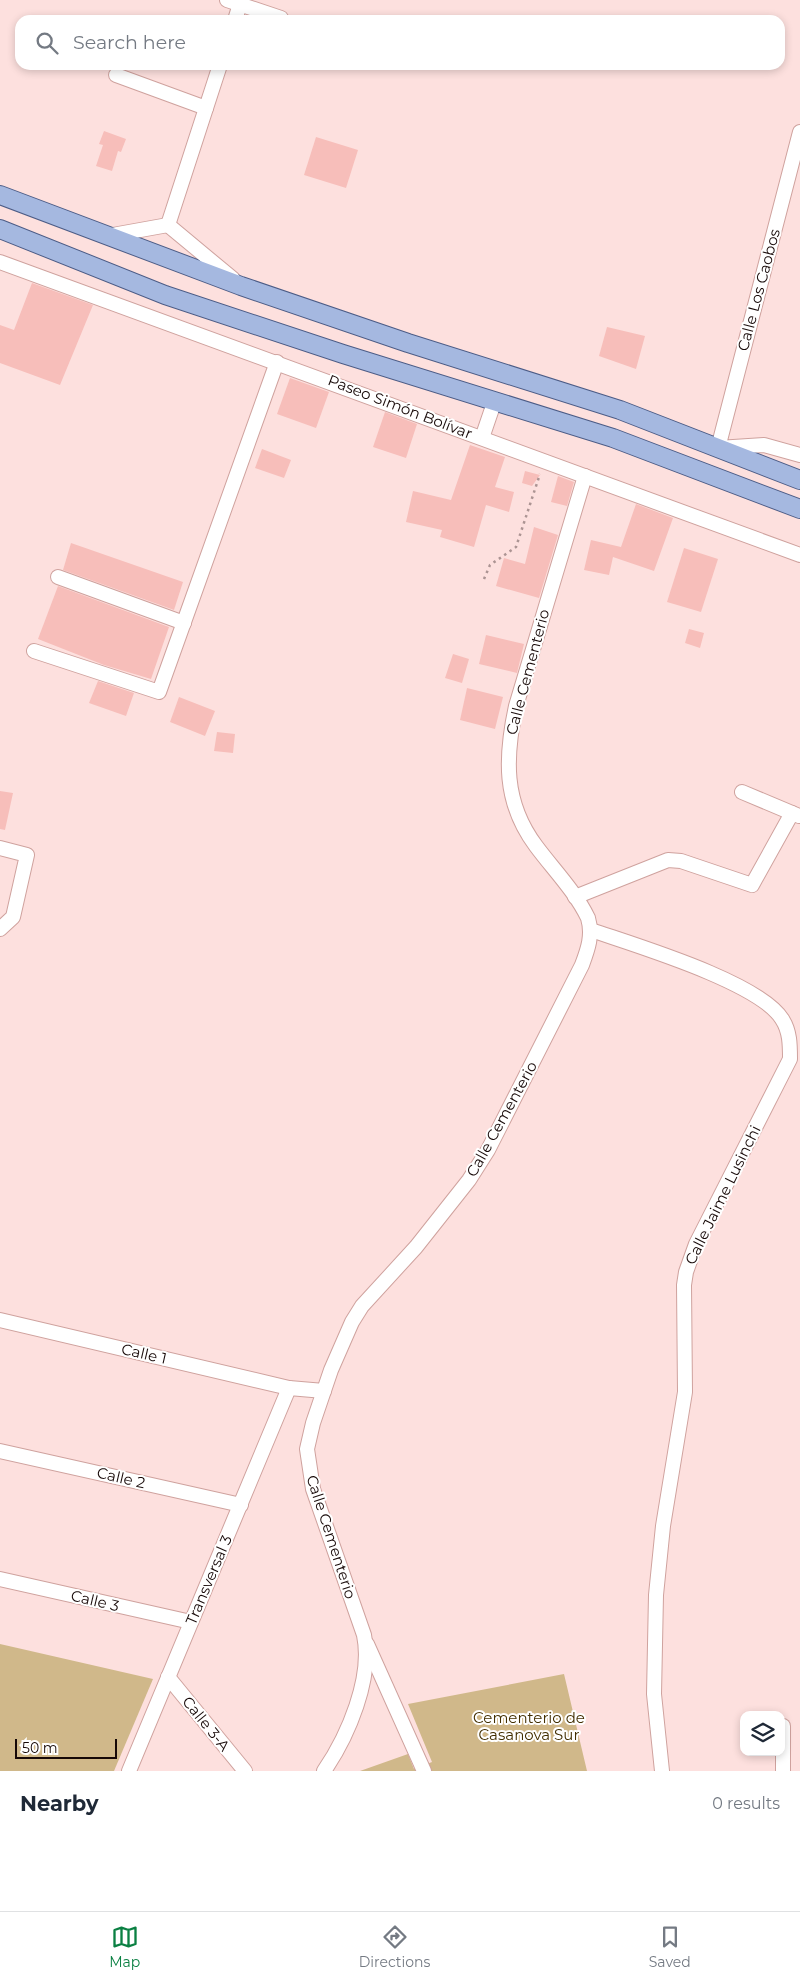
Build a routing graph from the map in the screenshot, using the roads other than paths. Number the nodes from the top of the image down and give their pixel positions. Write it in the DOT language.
graph roads {
  1 [pos="234,2"];
  2 [pos="235,15"];
  3 [pos="272,15"];
  4 [pos="218,70"];
  5 [pos="116,75"];
  6 [pos="206,108"];
  7 [pos="800,132"];
  8 [pos="0,195"];
  9 [pos="168,225"];
  10 [pos="0,230"];
  11 [pos="106,236"];
  12 [pos="0,262"];
  13 [pos="241,286"];
  14 [pos="277,362"];
  15 [pos="495,400"];
  16 [pos="482,438"];
  17 [pos="718,448"];
  18 [pos="800,455"];
  19 [pos="711,473"];
  20 [pos="585,476"];
  21 [pos="800,480"];
  22 [pos="800,509"];
  23 [pos="800,555"];
  24 [pos="58,577"];
  25 [pos="184,623"];
  26 [pos="34,651"];
  27 [pos="742,792"];
  28 [pos="796,815"];
  29 [pos="0,848"];
  30 [pos="575,896"];
  31 [pos="0,929"];
  32 [pos="590,930"];
  33 [pos="795,1061"];
  34 [pos="0,1320"];
  35 [pos="289,1388"];
  36 [pos="324,1391"];
  37 [pos="0,1451"];
  38 [pos="241,1505"];
  39 [pos="0,1579"];
  40 [pos="191,1622"];
  41 [pos="366,1641"];
  42 [pos="168,1677"];
  43 [pos="783,1756"];
  44 [pos="129,1771"];
  45 [pos="245,1771"];
  46 [pos="324,1771"];
  47 [pos="424,1771"];
  48 [pos="662,1771"];
  49 [pos="783,1771"];
  1 -- 2 [label="street"];
  1 -- 3 [label="street"];
  4 -- 6 [label="street"];
  5 -- 6 [label="street"];
  6 -- 9 [label="street"];
  7 -- 17 [label="street, Calle Los Caobos"];
  8 -- 11 [label="main road"];
  9 -- 11 [label="street"];
  9 -- 13 [label="street"];
  10 -- 15 [label="main road, Paseo Simón Bolívar"];
  11 -- 13 [label="main road"];
  12 -- 14 [label="street, Paseo Simón Bolívar"];
  13 -- 17 [label="main road"];
  14 -- 16 [label="street, Paseo Simón Bolívar"];
  14 -- 25 [label="street"];
  15 -- 16 [label="street"];
  15 -- 19 [label="main road, Paseo Simón Bolívar"];
  16 -- 20 [label="street, Paseo Simón Bolívar"];
  17 -- 18 [label="street"];
  17 -- 19 [label="main road"];
  17 -- 21 [label="main road"];
  19 -- 22 [label="main road, Paseo Simón Bolívar"];
  20 -- 23 [label="street, Paseo Simón Bolívar"];
  20 -- 30 [label="street, Calle Cementerio"];
  24 -- 25 [label="street"];
  25 -- 26 [label="street"];
  27 -- 28 [label="street"];
  28 -- 30 [label="street"];
  29 -- 31 [label="street"];
  30 -- 32 [label="street, Calle Cementerio"];
  32 -- 33 [label="street, Calle Jaime Lusinchi"];
  32 -- 36 [label="street, Calle Cementerio"];
  33 -- 48 [label="street, Calle Jaime Lusinchi"];
  34 -- 35 [label="street, Calle 1"];
  35 -- 36 [label="street, Calle 1"];
  35 -- 38 [label="street, Transversal 3"];
  36 -- 41 [label="street, Calle Cementerio"];
  37 -- 38 [label="street, Calle 2"];
  38 -- 40 [label="street, Transversal 3"];
  39 -- 40 [label="street, Calle 3"];
  40 -- 42 [label="street, Transversal 3"];
  41 -- 46 [label="street, Calle Cementerio"];
  41 -- 47 [label="street"];
  42 -- 44 [label="street, Transversal 3"];
  42 -- 45 [label="street, Calle 3-A"];
  43 -- 49 [label="street"];
}
